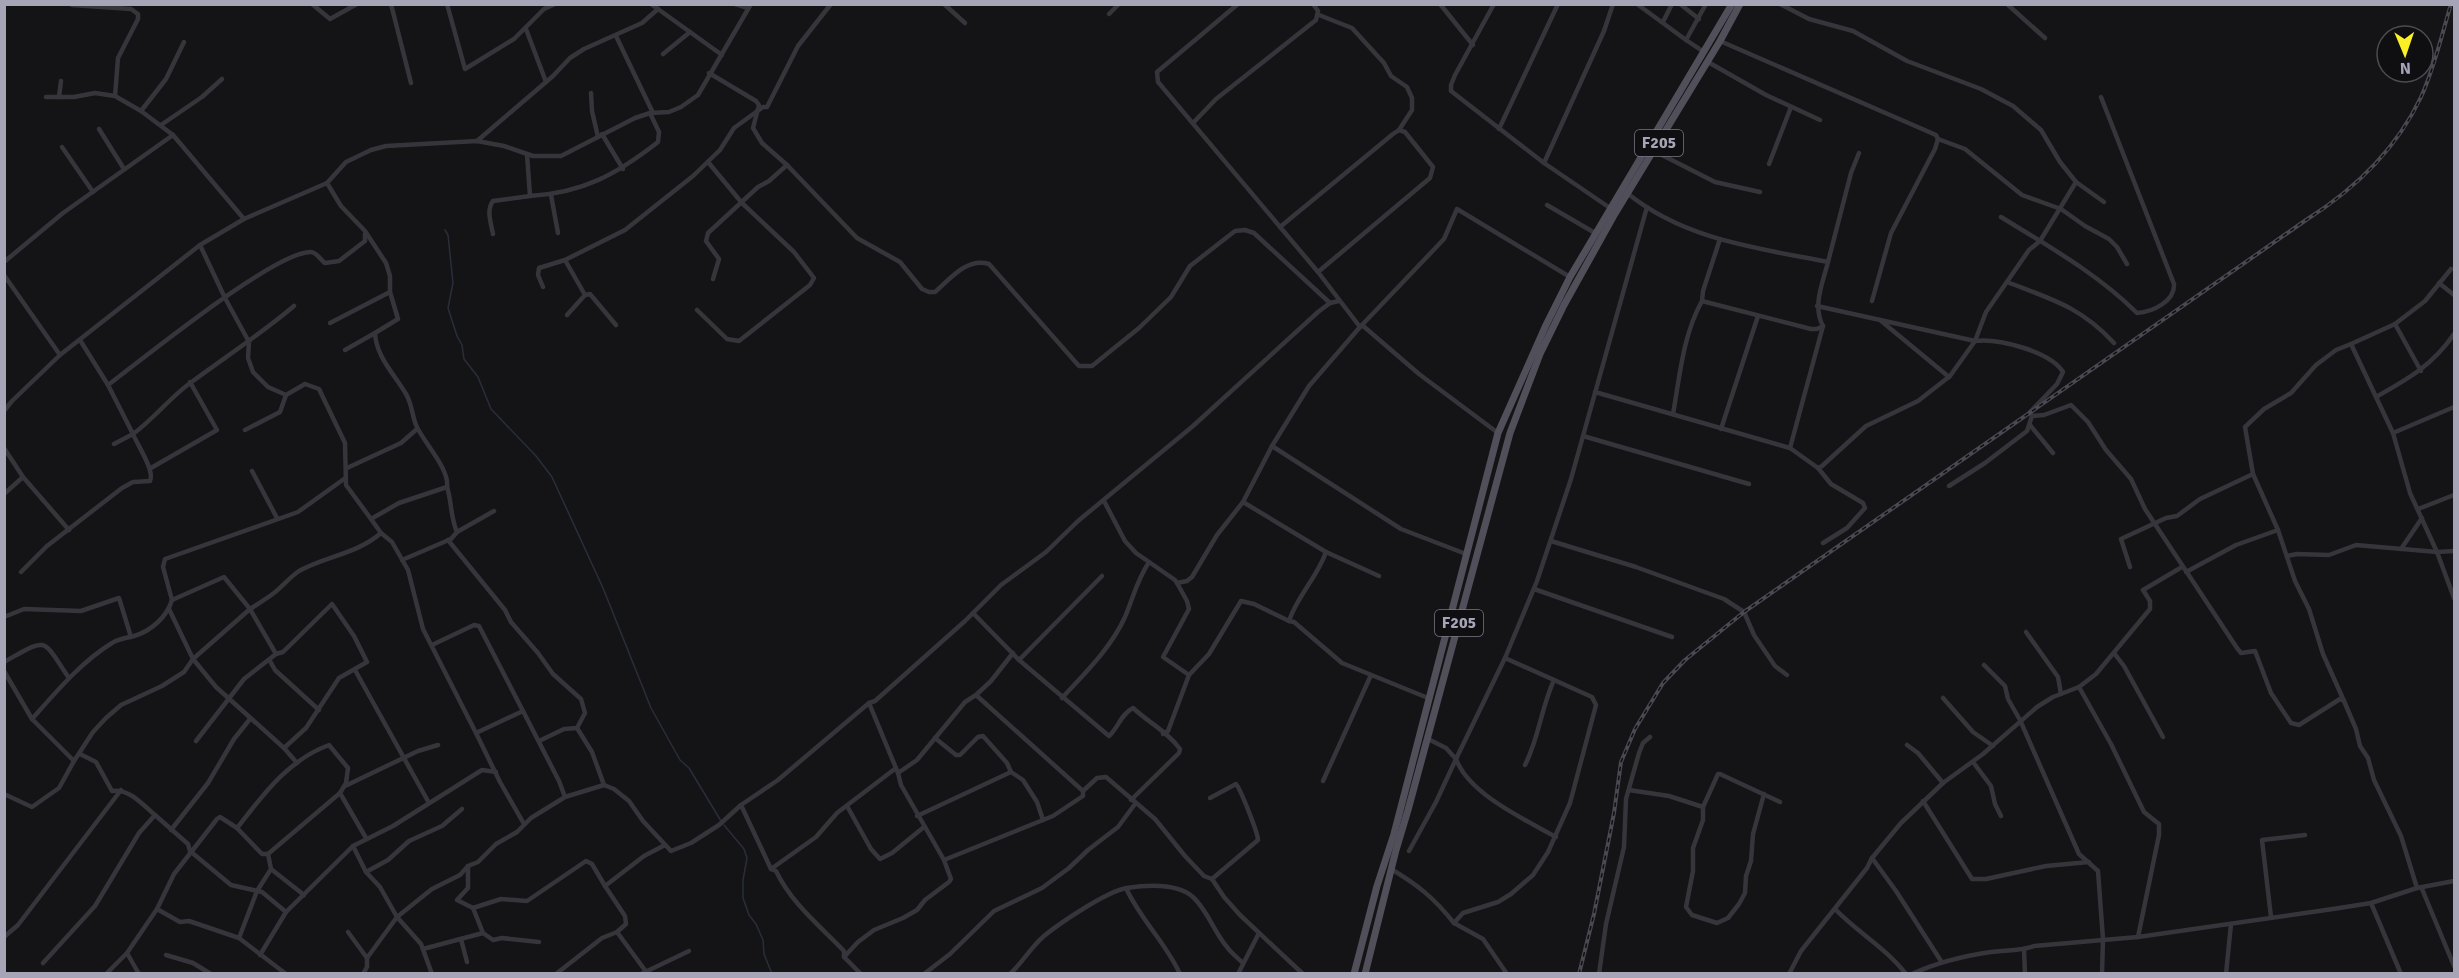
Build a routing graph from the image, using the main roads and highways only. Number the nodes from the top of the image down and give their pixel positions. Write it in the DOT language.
graph roads {
  1 [pos="1732,4"];
  2 [pos="1740,4"];
  3 [pos="1434,677"];
  4 [pos="1443,680"];
  5 [pos="1354,974"];
  6 [pos="1365,974"];
  1 -- 3 [label="main road, F205"];
  2 -- 4 [label="main road, F205"];
  3 -- 4 [label="main road"];
  3 -- 5 [label="main road, F205"];
  4 -- 6 [label="main road, F205"];
}
